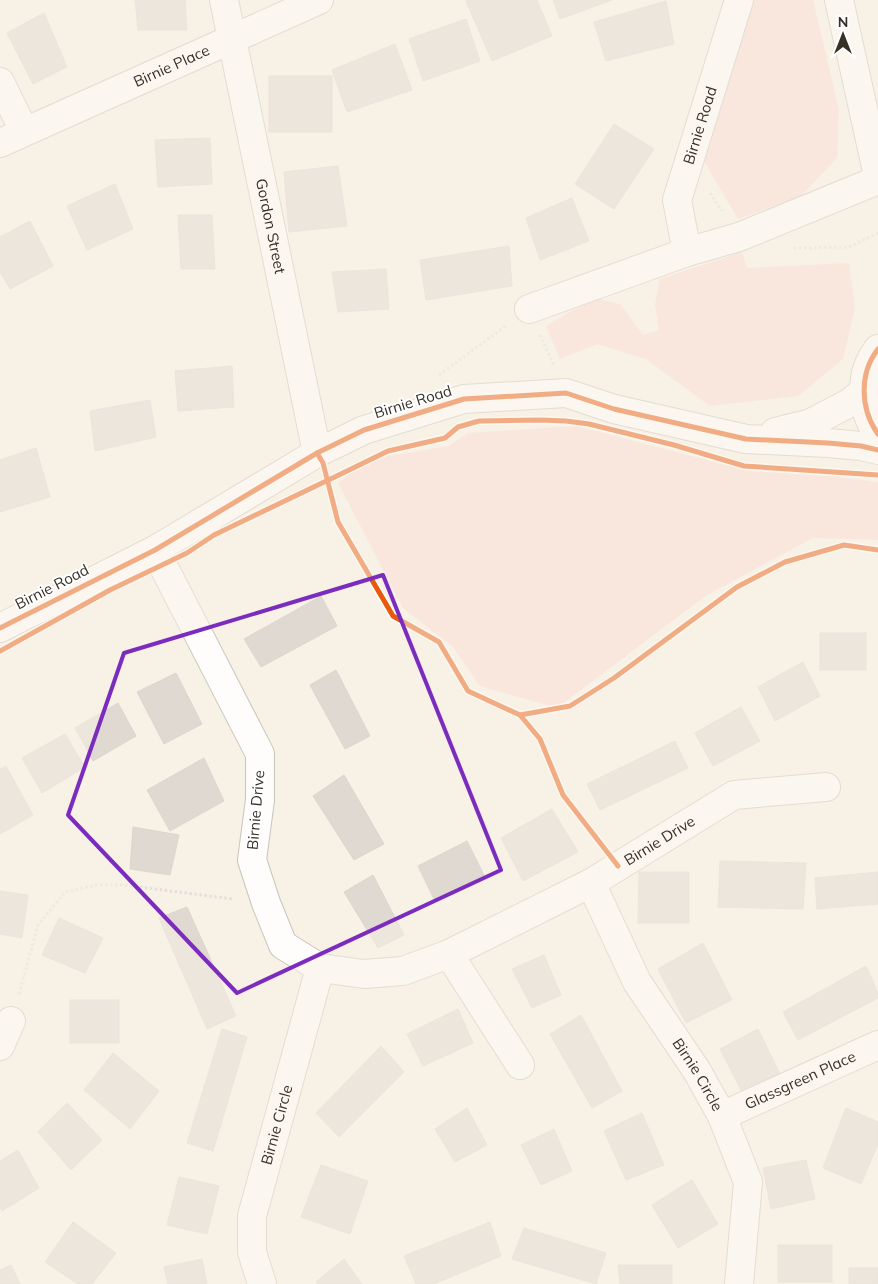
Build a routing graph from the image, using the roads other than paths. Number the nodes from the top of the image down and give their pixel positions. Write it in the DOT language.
graph roads {
  1 [pos="224,0"];
  2 [pos="319,0"];
  3 [pos="739,0"];
  4 [pos="839,0"];
  5 [pos="232,40"];
  6 [pos="0,82"];
  7 [pos="12,137"];
  8 [pos="878,176"];
  9 [pos="878,180"];
  10 [pos="687,252"];
  11 [pos="529,308"];
  12 [pos="878,327"];
  13 [pos="875,353"];
  14 [pos="865,390"];
  15 [pos="878,434"];
  16 [pos="746,439"];
  17 [pos="878,450"];
  18 [pos="317,453"];
  19 [pos="155,550"];
  20 [pos="0,628"];
  21 [pos="826,787"];
  22 [pos="591,883"];
  23 [pos="449,954"];
  24 [pos="320,968"];
  25 [pos="11,1021"];
  26 [pos="878,1045"];
  27 [pos="0,1046"];
  28 [pos="520,1065"];
  29 [pos="722,1116"];
  30 [pos="262,1284"];
  31 [pos="739,1284"];
  1 -- 5 [label="street, Gordon Street"];
  2 -- 5 [label="street, Birnie Place"];
  3 -- 10 [label="street, Birnie Road"];
  4 -- 8 [label="street"];
  5 -- 7 [label="street, Birnie Place"];
  5 -- 18 [label="street, Gordon Street"];
  6 -- 7 [label="street, Birnie Place"];
  9 -- 10 [label="street"];
  10 -- 11 [label="street"];
  12 -- 13 [label="street"];
  13 -- 14 [label="street"];
  14 -- 15 [label="street"];
  14 -- 16 [label="street, Birnie Road"];
  16 -- 17 [label="street, Birnie Road"];
  16 -- 18 [label="street, Birnie Road"];
  18 -- 19 [label="street, Birnie Road"];
  19 -- 20 [label="street, Birnie Road"];
  19 -- 24 [label="street, Birnie Drive"];
  21 -- 22 [label="street, Birnie Drive"];
  22 -- 23 [label="street, Birnie Drive"];
  22 -- 29 [label="street, Birnie Circle"];
  23 -- 24 [label="street, Birnie Drive"];
  23 -- 28 [label="street"];
  24 -- 30 [label="street, Birnie Circle"];
  25 -- 27 [label="street"];
  26 -- 29 [label="street, Glassgreen Place"];
  29 -- 31 [label="street, Birnie Circle"];
}
